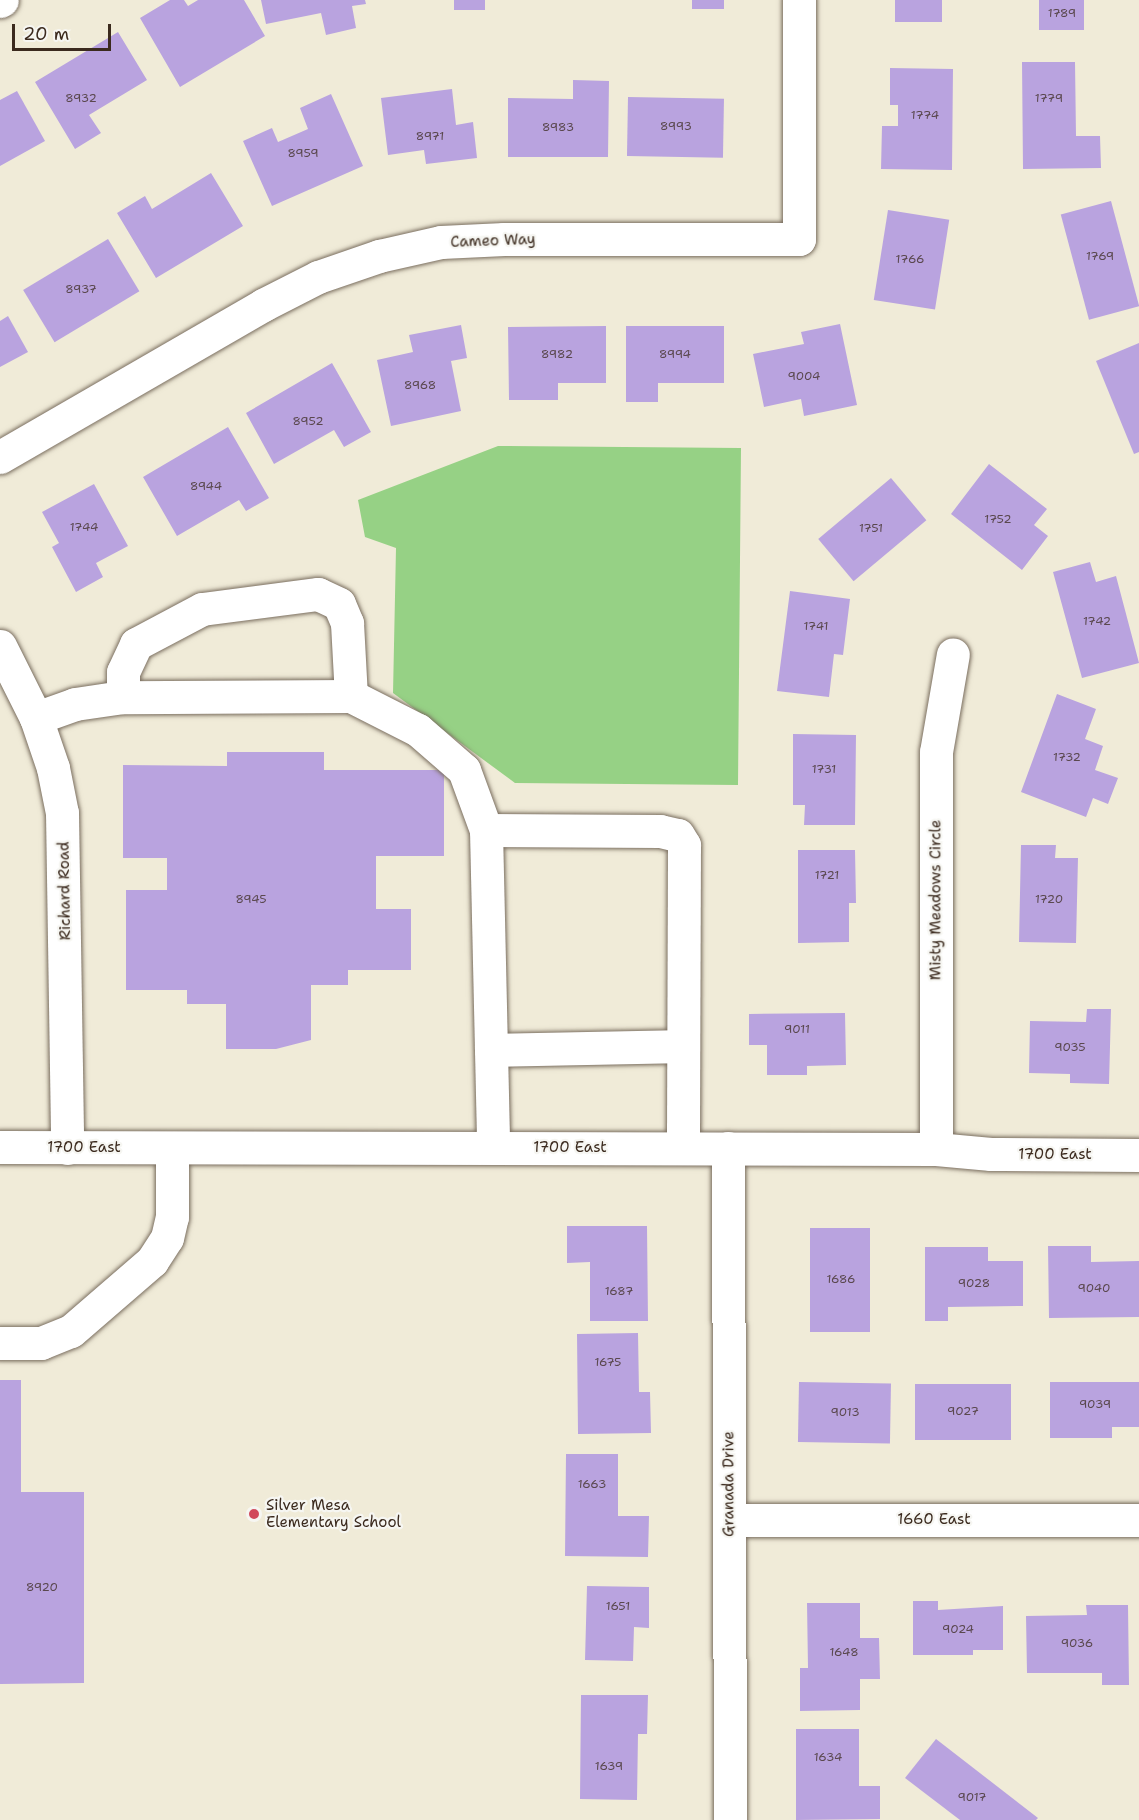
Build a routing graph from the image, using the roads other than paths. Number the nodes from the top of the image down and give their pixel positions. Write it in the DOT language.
graph roads {
  1 [pos="799,0"];
  2 [pos="0,457"];
  3 [pos="0,646"];
  4 [pos="953,654"];
  5 [pos="351,696"];
  6 [pos="123,697"];
  7 [pos="36,718"];
  8 [pos="486,830"];
  9 [pos="683,1046"];
  10 [pos="490,1050"];
  11 [pos="0,1147"];
  12 [pos="67,1148"];
  13 [pos="172,1148"];
  14 [pos="493,1148"];
  15 [pos="683,1148"];
  16 [pos="728,1148"];
  17 [pos="936,1149"];
  18 [pos="1139,1155"];
  19 [pos="0,1342"];
  20 [pos="729,1520"];
  21 [pos="1139,1520"];
  22 [pos="730,1820"];
  1 -- 2 [label="street, Cameo Way"];
  3 -- 7 [label="street, Richard Road"];
  4 -- 17 [label="street, Misty Meadows Circle"];
  5 -- 6 [label="street"];
  5 -- 6 [label="street"];
  5 -- 8 [label="street"];
  6 -- 7 [label="street"];
  7 -- 12 [label="street, Richard Road"];
  8 -- 9 [label="street"];
  8 -- 10 [label="street"];
  9 -- 10 [label="street"];
  9 -- 15 [label="street"];
  10 -- 14 [label="street"];
  11 -- 12 [label="street, 1700 East"];
  12 -- 13 [label="street, 1700 East"];
  13 -- 14 [label="street, 1700 East"];
  13 -- 19 [label="street"];
  14 -- 15 [label="street, 1700 East"];
  15 -- 16 [label="street, 1700 East"];
  16 -- 17 [label="street, 1700 East"];
  16 -- 20 [label="street, Granada Drive"];
  17 -- 18 [label="street, 1700 East"];
  20 -- 21 [label="street, 1660 East"];
  20 -- 22 [label="street, Granada Drive"];
}
